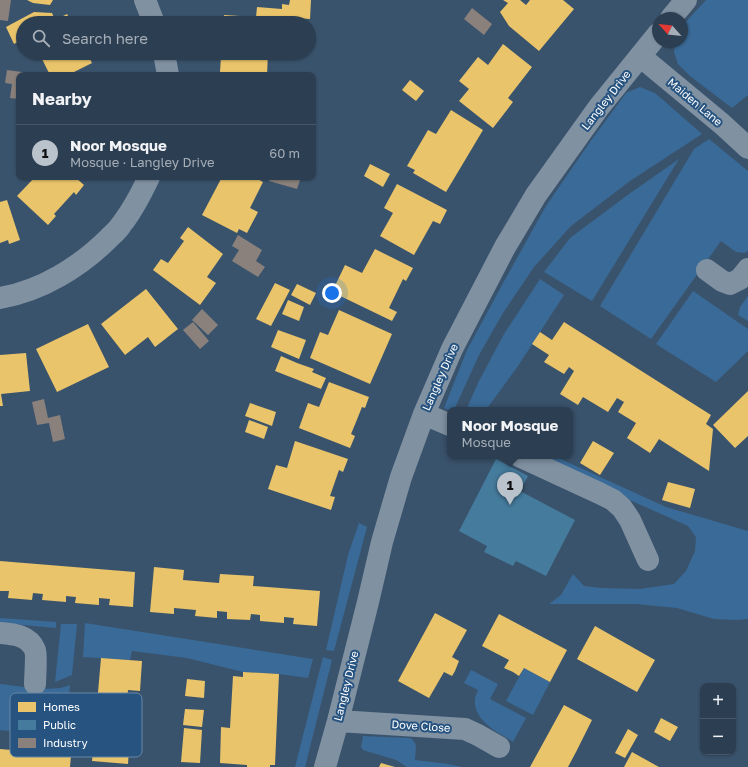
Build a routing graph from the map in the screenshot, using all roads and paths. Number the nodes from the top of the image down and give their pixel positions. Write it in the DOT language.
graph roads {
  1 [pos="145,0"];
  2 [pos="686,0"];
  3 [pos="676,12"];
  4 [pos="151,16"];
  5 [pos="652,41"];
  6 [pos="640,56"];
  7 [pos="165,60"];
  8 [pos="167,72"];
  9 [pos="748,148"];
  10 [pos="148,180"];
  11 [pos="748,269"];
  12 [pos="706,270"];
  13 [pos="0,298"];
  14 [pos="424,414"];
  15 [pos="447,424"];
  16 [pos="527,459"];
  17 [pos="648,560"];
  18 [pos="0,632"];
  19 [pos="35,684"];
  20 [pos="338,721"];
  21 [pos="499,747"];
  22 [pos="325,767"];
  1 -- 4 [label="street"];
  2 -- 3 [label="street"];
  5 -- 6 [label="street, Langley Drive"];
  6 -- 9 [label="street, Maiden Lane"];
  6 -- 14 [label="street, Langley Drive"];
  7 -- 8 [label="street"];
  10 -- 13 [label="street"];
  11 -- 12 [label="street"];
  14 -- 15 [label="street"];
  14 -- 20 [label="street, Langley Drive"];
  16 -- 17 [label="street"];
  18 -- 19 [label="street"];
  20 -- 21 [label="street, Dove Close"];
  20 -- 22 [label="street, Langley Drive"];
}
